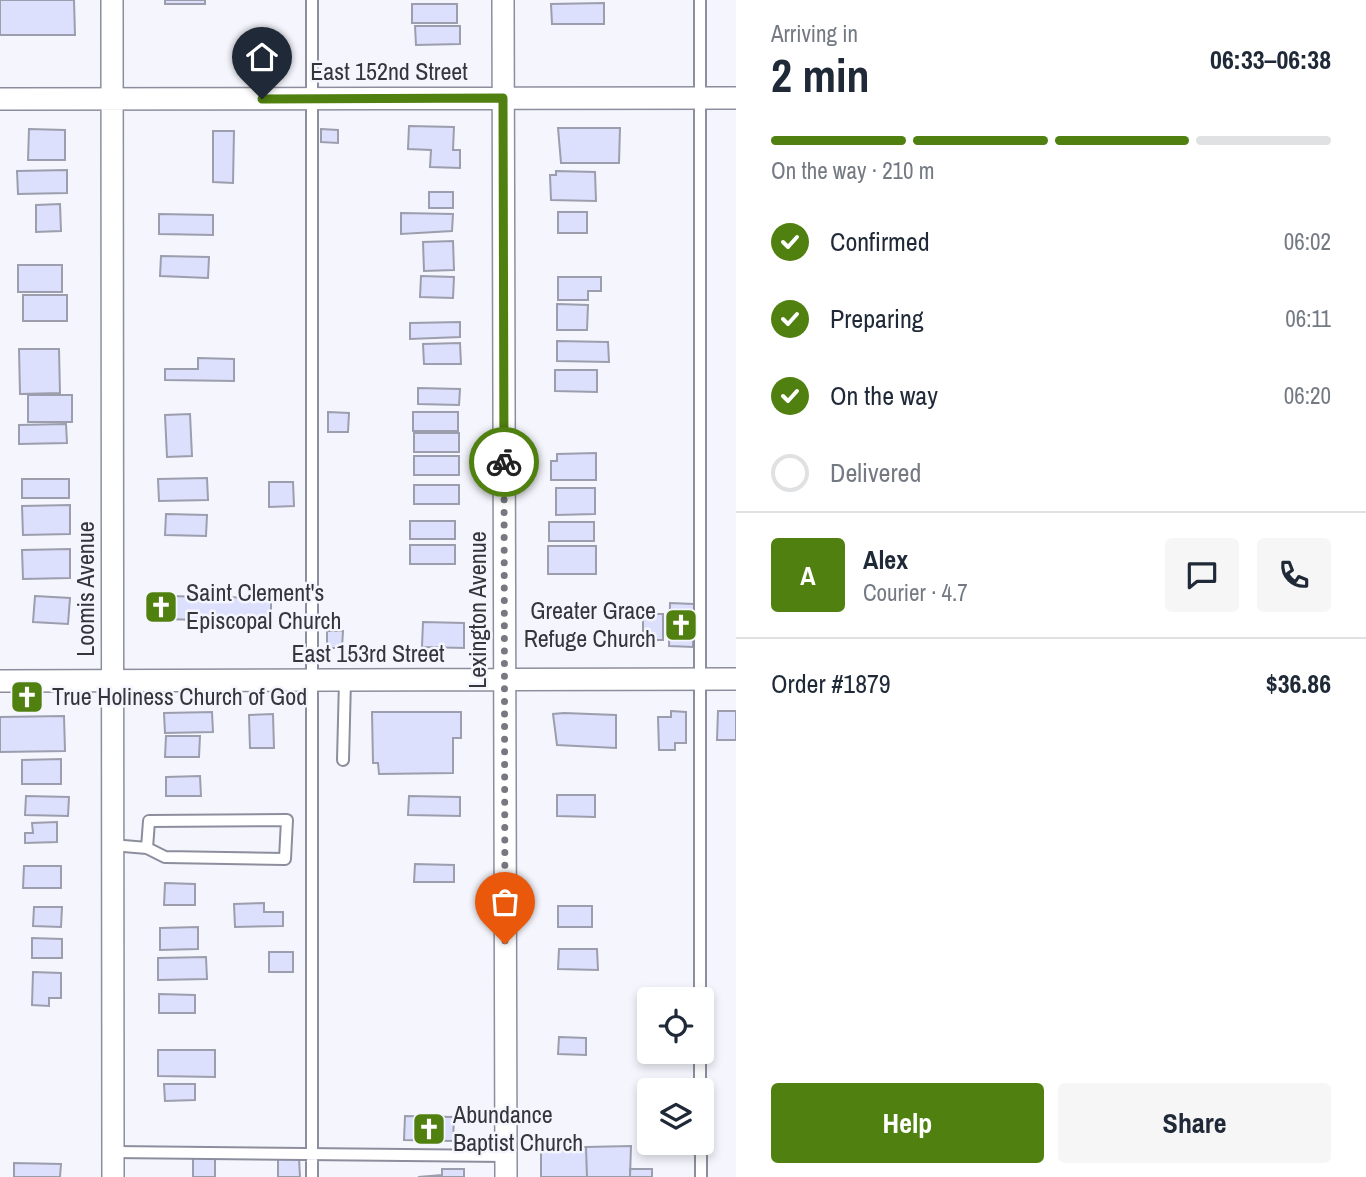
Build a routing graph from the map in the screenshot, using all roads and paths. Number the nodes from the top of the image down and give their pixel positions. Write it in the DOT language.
graph roads {
  1 [pos="112,0"];
  2 [pos="312,0"];
  3 [pos="503,0"];
  4 [pos="699,0"];
  5 [pos="503,98"];
  6 [pos="700,98"];
  7 [pos="736,98"];
  8 [pos="0,99"];
  9 [pos="112,99"];
  10 [pos="312,99"];
  11 [pos="700,679"];
  12 [pos="736,679"];
  13 [pos="312,680"];
  14 [pos="345,680"];
  15 [pos="504,680"];
  16 [pos="0,681"];
  17 [pos="112,681"];
  18 [pos="343,760"];
  19 [pos="112,845"];
  20 [pos="147,848"];
  21 [pos="700,987"];
  22 [pos="113,1152"];
  23 [pos="312,1155"];
  24 [pos="701,1155"];
  25 [pos="506,1167"];
  26 [pos="113,1177"];
  27 [pos="312,1177"];
  28 [pos="701,1177"];
  1 -- 9 [label="street, Loomis Avenue"];
  2 -- 10 [label="lane"];
  3 -- 5 [label="street, Lexington Avenue"];
  4 -- 6 [label="lane"];
  5 -- 6 [label="street, East 152nd Street"];
  5 -- 10 [label="street, East 152nd Street"];
  5 -- 15 [label="street, Lexington Avenue"];
  6 -- 7 [label="street, East 152nd Street"];
  6 -- 11 [label="lane"];
  8 -- 9 [label="street, East 152nd Street"];
  9 -- 10 [label="street, East 152nd Street"];
  9 -- 17 [label="street, Loomis Avenue"];
  10 -- 13 [label="lane"];
  11 -- 12 [label="street, East 153rd Street"];
  11 -- 15 [label="street, East 153rd Street"];
  11 -- 21 [label="lane"];
  13 -- 14 [label="street, East 153rd Street"];
  13 -- 17 [label="street, East 153rd Street"];
  13 -- 23 [label="lane"];
  14 -- 15 [label="street, East 153rd Street"];
  14 -- 18 [label="lane"];
  15 -- 25 [label="street, Lexington Avenue"];
  16 -- 17 [label="street, East 153rd Street"];
  17 -- 19 [label="street, Loomis Avenue"];
  19 -- 20 [label="lane"];
  19 -- 22 [label="street, Loomis Avenue"];
  20 -- 20 [label="lane"];
  22 -- 23 [label="lane"];
  22 -- 26 [label="street, Loomis Avenue"];
  23 -- 25 [label="lane"];
  23 -- 27 [label="lane"];
  24 -- 28 [label="lane"];
}
